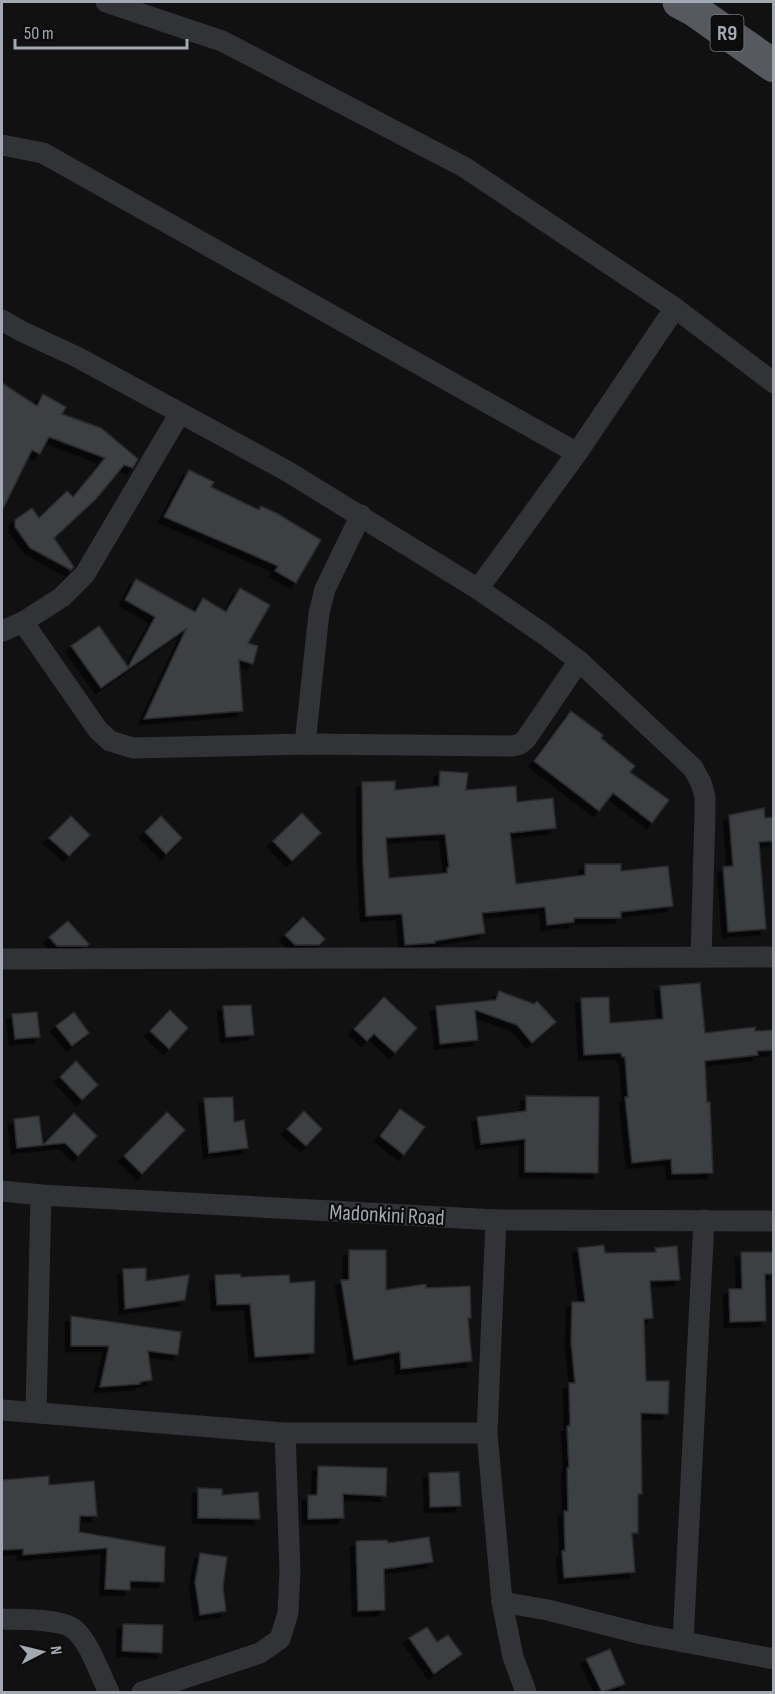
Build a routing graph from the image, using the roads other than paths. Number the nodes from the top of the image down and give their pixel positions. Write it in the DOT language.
graph roads {
  1 [pos="106,2"];
  2 [pos="679,2"];
  3 [pos="774,66"];
  4 [pos="2,145"];
  5 [pos="675,308"];
  6 [pos="2,320"];
  7 [pos="774,383"];
  8 [pos="180,413"];
  9 [pos="577,453"];
  10 [pos="361,514"];
  11 [pos="478,589"];
  12 [pos="23,622"];
  13 [pos="2,631"];
  14 [pos="579,661"];
  15 [pos="305,744"];
  16 [pos="700,957"];
  17 [pos="774,957"];
  18 [pos="2,959"];
  19 [pos="2,1191"];
  20 [pos="41,1195"];
  21 [pos="496,1220"];
  22 [pos="704,1220"];
  23 [pos="774,1221"];
  24 [pos="2,1410"];
  25 [pos="36,1412"];
  26 [pos="285,1433"];
  27 [pos="487,1433"];
  28 [pos="502,1602"];
  29 [pos="2,1619"];
  30 [pos="683,1642"];
  31 [pos="774,1659"];
  32 [pos="109,1692"];
  33 [pos="142,1692"];
  34 [pos="526,1692"];
  1 -- 5 [label="street"];
  2 -- 3 [label="highway, R9"];
  4 -- 9 [label="street"];
  5 -- 7 [label="street"];
  5 -- 9 [label="street"];
  6 -- 8 [label="street"];
  8 -- 10 [label="street"];
  8 -- 12 [label="street"];
  9 -- 11 [label="street"];
  10 -- 11 [label="street"];
  10 -- 15 [label="street"];
  11 -- 14 [label="street"];
  12 -- 13 [label="street"];
  12 -- 15 [label="street"];
  14 -- 15 [label="street"];
  14 -- 16 [label="street"];
  16 -- 17 [label="street"];
  16 -- 18 [label="street"];
  19 -- 20 [label="street, Madonkini Road"];
  20 -- 21 [label="street, Madonkini Road"];
  20 -- 25 [label="street"];
  21 -- 22 [label="street, Madonkini Road"];
  21 -- 27 [label="street"];
  22 -- 23 [label="street, Madonkini Road"];
  22 -- 30 [label="street"];
  24 -- 25 [label="street"];
  25 -- 26 [label="street"];
  26 -- 27 [label="street"];
  26 -- 33 [label="street"];
  27 -- 28 [label="street"];
  28 -- 30 [label="street"];
  28 -- 34 [label="street"];
  29 -- 32 [label="street"];
  30 -- 31 [label="street"];
}
